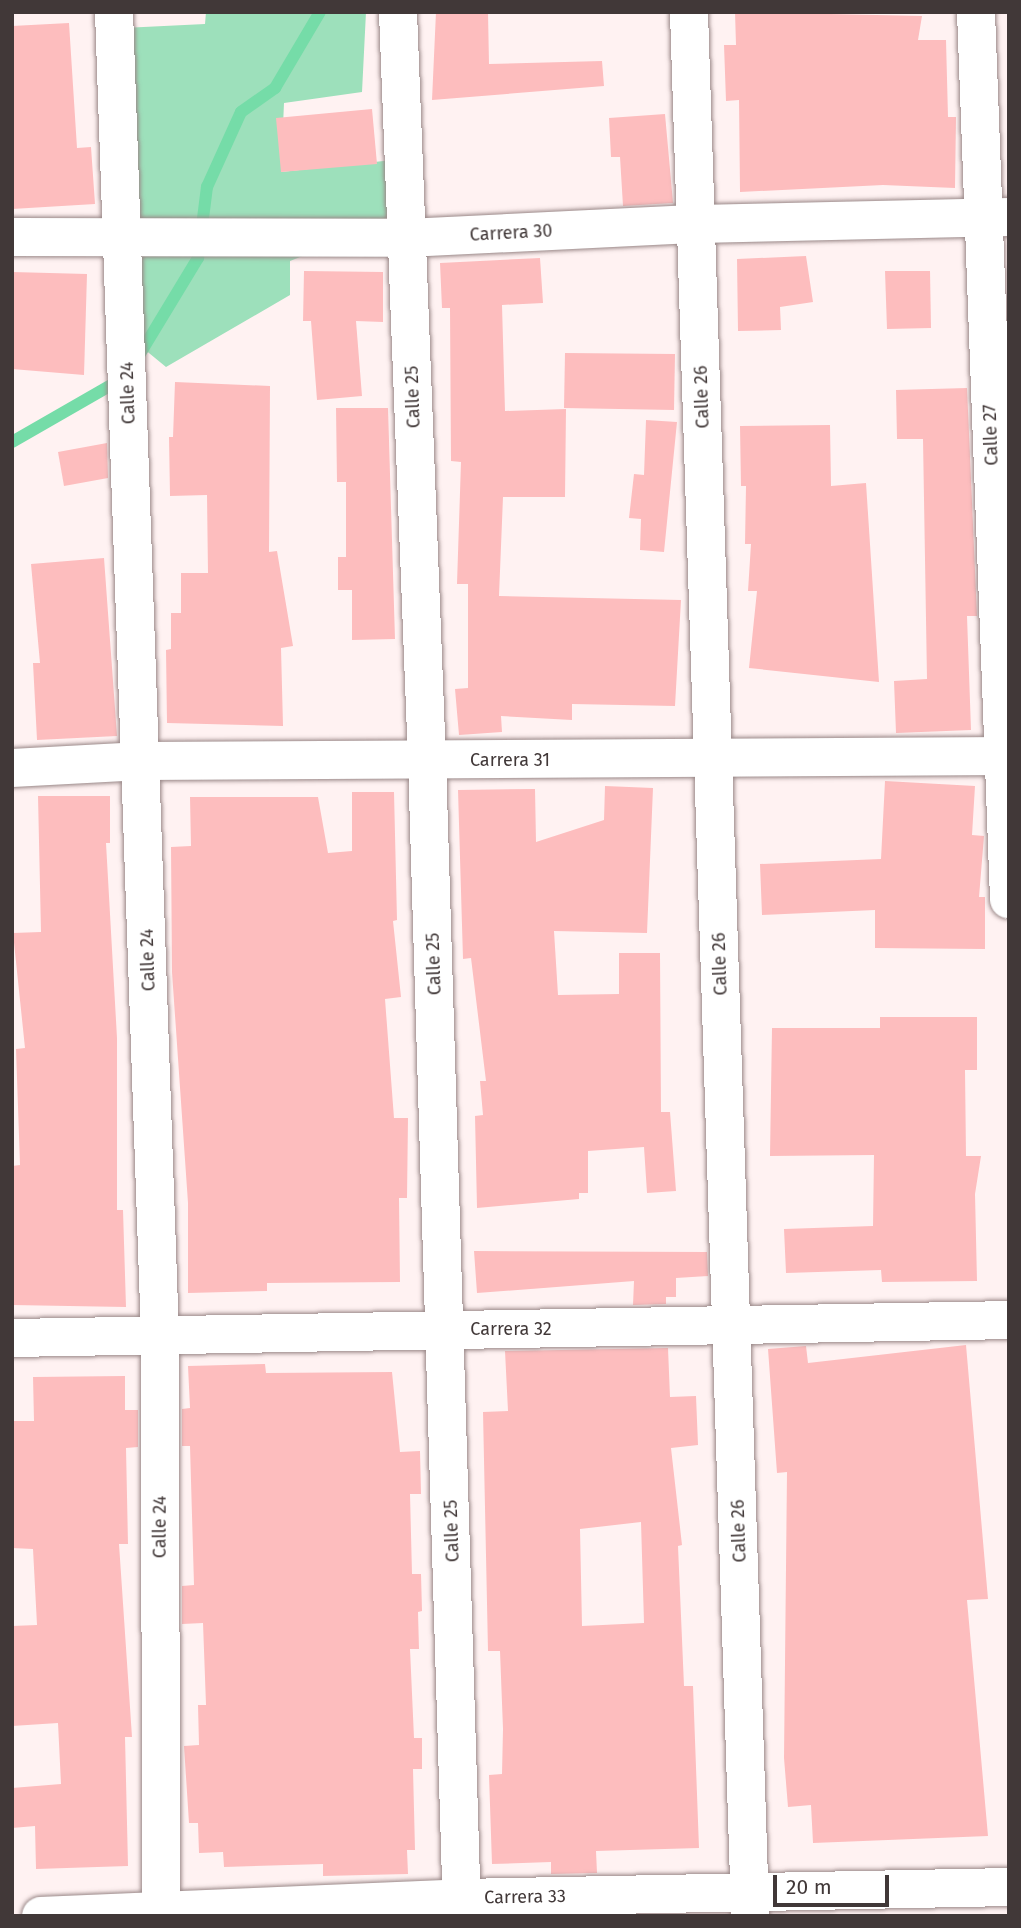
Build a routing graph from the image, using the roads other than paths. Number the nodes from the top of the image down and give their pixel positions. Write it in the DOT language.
graph roads {
  1 [pos="114,12"];
  2 [pos="398,12"];
  3 [pos="689,12"];
  4 [pos="976,12"];
  5 [pos="996,217"];
  6 [pos="698,224"];
  7 [pos="122,235"];
  8 [pos="12,237"];
  9 [pos="407,238"];
  10 [pos="1005,756"];
  11 [pos="712,759"];
  12 [pos="142,761"];
  13 [pos="427,761"];
  14 [pos="12,768"];
  15 [pos="1009,900"];
  16 [pos="1009,1320"];
  17 [pos="734,1328"];
  18 [pos="446,1330"];
  19 [pos="160,1336"];
  20 [pos="12,1338"];
  21 [pos="1009,1888"];
  22 [pos="749,1904"];
  23 [pos="462,1907"];
  24 [pos="161,1908"];
  25 [pos="41,1916"];
  1 -- 7 [label="street, Calle 24"];
  2 -- 9 [label="street, Calle 25"];
  3 -- 6 [label="street, Calle 26"];
  4 -- 5 [label="street, Calle 27"];
  5 -- 6 [label="street, Carrera 30"];
  5 -- 10 [label="street, Calle 27"];
  6 -- 9 [label="street, Carrera 30"];
  6 -- 11 [label="street, Calle 26"];
  7 -- 8 [label="street, Carrera 30"];
  7 -- 9 [label="street, Carrera 30"];
  7 -- 12 [label="street, Calle 24"];
  9 -- 13 [label="street, Calle 25"];
  10 -- 11 [label="street, Carrera 31"];
  10 -- 15 [label="street, Calle 27"];
  11 -- 13 [label="street, Carrera 31"];
  11 -- 17 [label="street, Calle 26"];
  12 -- 13 [label="street, Carrera 31"];
  12 -- 14 [label="street, Carrera 31"];
  12 -- 19 [label="street, Calle 24"];
  13 -- 18 [label="street, Calle 25"];
  16 -- 17 [label="street, Carrera 32"];
  17 -- 18 [label="street, Carrera 32"];
  17 -- 22 [label="street, Calle 26"];
  18 -- 19 [label="street, Carrera 32"];
  18 -- 23 [label="street, Calle 25"];
  19 -- 20 [label="street, Carrera 32"];
  19 -- 24 [label="street, Calle 24"];
  21 -- 22 [label="street, Carrera 33"];
  22 -- 23 [label="street, Carrera 33"];
  23 -- 24 [label="street, Carrera 33"];
  24 -- 25 [label="street, Carrera 33"];
}
